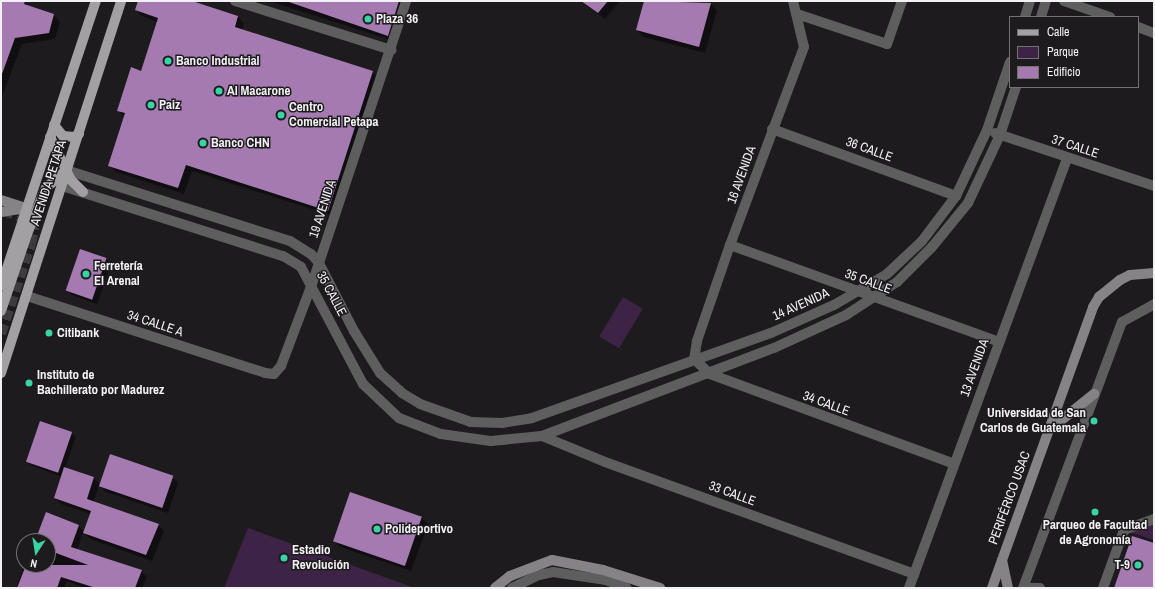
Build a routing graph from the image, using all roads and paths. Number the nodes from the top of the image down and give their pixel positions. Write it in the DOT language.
graph roads {
  1 [pos="96,1"];
  2 [pos="121,1"];
  3 [pos="235,1"];
  4 [pos="406,1"];
  5 [pos="793,1"];
  6 [pos="902,1"];
  7 [pos="1030,1"];
  8 [pos="1046,1"];
  9 [pos="1064,1"];
  10 [pos="797,14"];
  11 [pos="1025,16"];
  12 [pos="1041,16"];
  13 [pos="1107,16"];
  14 [pos="1139,27"];
  15 [pos="1154,33"];
  16 [pos="391,50"];
  17 [pos="1009,65"];
  18 [pos="1016,88"];
  19 [pos="54,124"];
  20 [pos="772,129"];
  21 [pos="987,130"];
  22 [pos="79,134"];
  23 [pos="1000,135"];
  24 [pos="50,138"];
  25 [pos="1067,158"];
  26 [pos="66,170"];
  27 [pos="62,186"];
  28 [pos="1154,186"];
  29 [pos="83,192"];
  30 [pos="956,196"];
  31 [pos="1,200"];
  32 [pos="26,208"];
  33 [pos="1,212"];
  34 [pos="730,245"];
  35 [pos="319,263"];
  36 [pos="1154,273"];
  37 [pos="312,284"];
  38 [pos="1,286"];
  39 [pos="858,292"];
  40 [pos="27,296"];
  41 [pos="875,298"];
  42 [pos="1154,304"];
  43 [pos="1,311"];
  44 [pos="999,342"];
  45 [pos="694,359"];
  46 [pos="1,373"];
  47 [pos="274,374"];
  48 [pos="710,374"];
  49 [pos="1094,394"];
  50 [pos="532,418"];
  51 [pos="1049,430"];
  52 [pos="542,436"];
  53 [pos="954,464"];
  54 [pos="1154,520"];
  55 [pos="1002,558"];
  56 [pos="914,574"];
  57 [pos="494,588"];
  58 [pos="512,588"];
  59 [pos="627,588"];
  60 [pos="660,588"];
  61 [pos="910,588"];
  62 [pos="992,588"];
  63 [pos="1008,588"];
  64 [pos="1023,588"];
  65 [pos="1029,588"];
  66 [pos="1040,588"];
  67 [pos="1103,588"];
  1 -- 19 [label="main road, AVENIDA PETAPA"];
  2 -- 22 [label="main road, AVENIDA PETAPA"];
  3 -- 16 [label="street"];
  4 -- 16 [label="street, 19 AVENIDA"];
  5 -- 10 [label="street, 16 AVENIDA"];
  6 -- 10 [label="street"];
  7 -- 11 [label="street"];
  8 -- 12 [label="street"];
  9 -- 13 [label="street"];
  10 -- 20 [label="street, 16 AVENIDA"];
  14 -- 15 [label="street"];
  16 -- 35 [label="street, 19 AVENIDA"];
  17 -- 21 [label="street, 14 AVENIDA"];
  18 -- 23 [label="street, 14 AVENIDA"];
  19 -- 22 [label="main road"];
  19 -- 24 [label="main road, AVENIDA PETAPA"];
  20 -- 30 [label="street, 36 CALLE"];
  20 -- 34 [label="street, 16 AVENIDA"];
  21 -- 23 [label="street, 37 CALLE"];
  21 -- 30 [label="street, 14 AVENIDA"];
  22 -- 26 [label="main road, AVENIDA PETAPA"];
  23 -- 25 [label="street, 37 CALLE"];
  23 -- 41 [label="street, 14 AVENIDA"];
  24 -- 26 [label="main road"];
  24 -- 32 [label="main road, AVENIDA PETAPA"];
  25 -- 28 [label="street, 37 CALLE"];
  25 -- 44 [label="street, 13 AVENIDA"];
  26 -- 27 [label="main road, AVENIDA PETAPA"];
  26 -- 29 [label="main road"];
  26 -- 35 [label="street, 35 CALLE"];
  26 -- 43 [label="main road"];
  27 -- 29 [label="street, 35 CALLE"];
  27 -- 40 [label="main road, AVENIDA PETAPA"];
  29 -- 37 [label="street, 35 CALLE"];
  30 -- 39 [label="street, 14 AVENIDA"];
  31 -- 32 [label="street"];
  32 -- 33 [label="street"];
  32 -- 38 [label="main road, AVENIDA PETAPA"];
  34 -- 39 [label="street, 35 CALLE"];
  34 -- 45 [label="street, 16 AVENIDA"];
  35 -- 37 [label="street, 19 AVENIDA"];
  35 -- 50 [label="street, 35 CALLE"];
  36 -- 51 [label="street, PERIFÉRICO USAC"];
  37 -- 47 [label="street, 19 AVENIDA"];
  37 -- 52 [label="street, 35 CALLE"];
  39 -- 41 [label="street, 35 CALLE"];
  39 -- 45 [label="street, 14 AVENIDA"];
  40 -- 46 [label="main road, AVENIDA PETAPA"];
  40 -- 47 [label="street, 34 CALLE A"];
  41 -- 44 [label="street, 35 CALLE"];
  41 -- 48 [label="street, 14 AVENIDA"];
  42 -- 49 [label="street"];
  44 -- 53 [label="street, 13 AVENIDA"];
  45 -- 48 [label="street, 34 CALLE"];
  45 -- 50 [label="street, 14 AVENIDA"];
  48 -- 52 [label="street, 14 AVENIDA"];
  48 -- 53 [label="street, 34 CALLE"];
  49 -- 51 [label="street"];
  49 -- 64 [label="street"];
  51 -- 55 [label="street, PERIFÉRICO USAC"];
  52 -- 56 [label="street, 33 CALLE"];
  53 -- 56 [label="street, 13 AVENIDA"];
  54 -- 67 [label="street"];
  55 -- 62 [label="street, PERIFÉRICO USAC"];
  55 -- 63 [label="street"];
  56 -- 61 [label="street, 13 AVENIDA"];
  57 -- 60 [label="street"];
  58 -- 59 [label="street"];
  65 -- 66 [label="street"];
}
